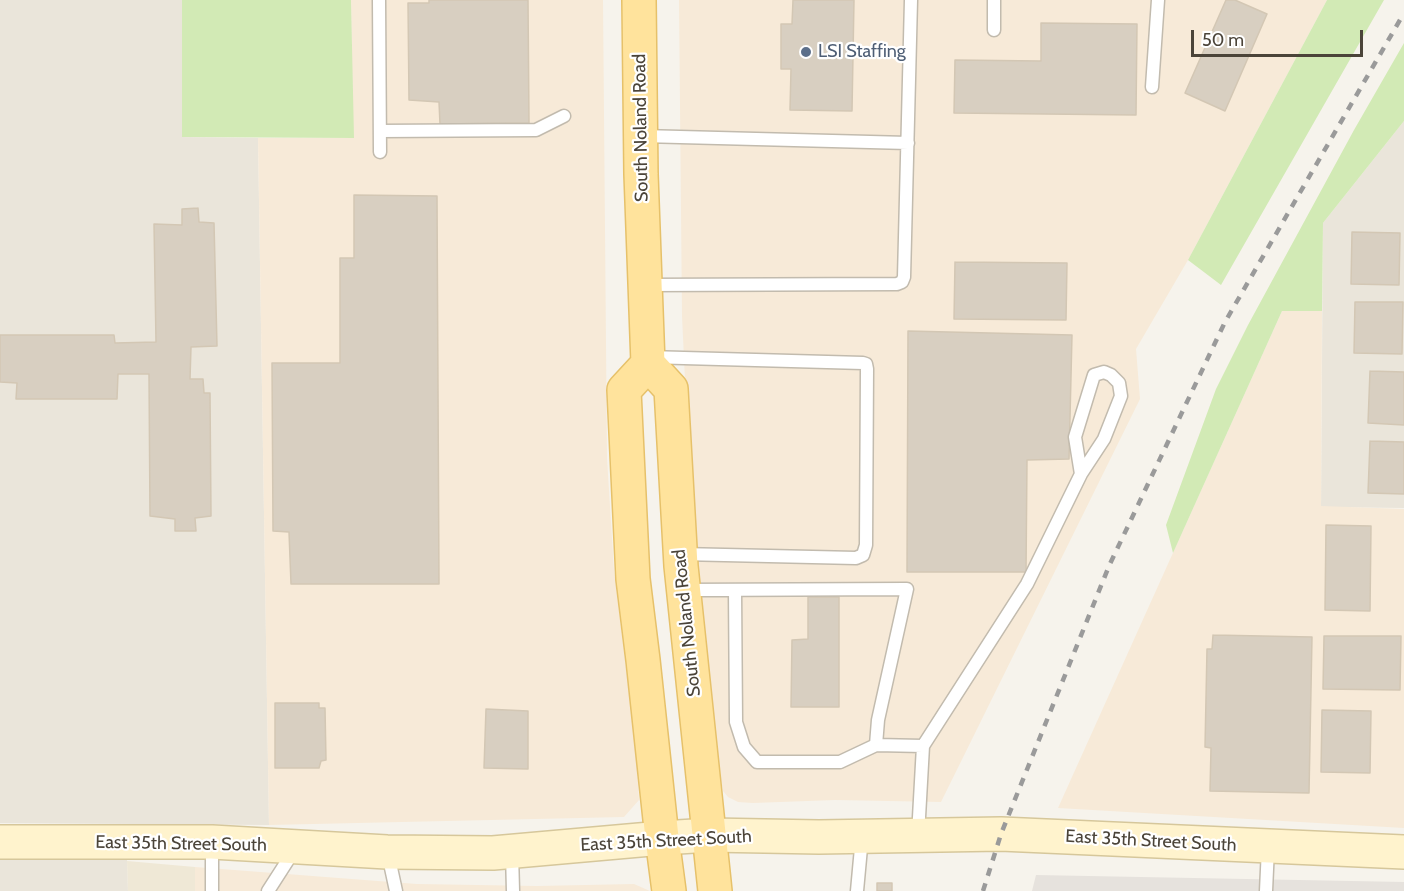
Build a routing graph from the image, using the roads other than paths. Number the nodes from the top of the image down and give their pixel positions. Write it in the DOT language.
graph roads {
  1 [pos="379,0"];
  2 [pos="639,0"];
  3 [pos="911,0"];
  4 [pos="994,0"];
  5 [pos="1158,0"];
  6 [pos="994,30"];
  7 [pos="1152,87"];
  8 [pos="564,116"];
  9 [pos="380,131"];
  10 [pos="640,136"];
  11 [pos="908,143"];
  12 [pos="380,152"];
  13 [pos="644,285"];
  14 [pos="647,360"];
  15 [pos="1081,474"];
  16 [pos="680,554"];
  17 [pos="683,590"];
  18 [pos="735,590"];
  19 [pos="876,746"];
  20 [pos="923,746"];
  21 [pos="710,835"];
  22 [pos="918,835"];
  23 [pos="862,836"];
  24 [pos="662,838"];
  25 [pos="0,842"];
  26 [pos="212,842"];
  27 [pos="1268,846"];
  28 [pos="296,847"];
  29 [pos="387,852"];
  30 [pos="512,852"];
  31 [pos="1404,852"];
  32 [pos="212,891"];
  33 [pos="268,891"];
  34 [pos="396,891"];
  35 [pos="513,891"];
  36 [pos="669,891"];
  37 [pos="715,891"];
  38 [pos="857,891"];
  39 [pos="1266,891"];
  1 -- 9 [label="lane"];
  2 -- 10 [label="main road, South Noland Road"];
  3 -- 11 [label="lane"];
  4 -- 6 [label="lane"];
  5 -- 7 [label="lane"];
  8 -- 9 [label="lane"];
  9 -- 12 [label="lane"];
  10 -- 11 [label="lane"];
  10 -- 13 [label="main road, South Noland Road"];
  11 -- 13 [label="lane"];
  13 -- 14 [label="main road, South Noland Road"];
  14 -- 16 [label="main road, South Noland Road"];
  14 -- 16 [label="lane"];
  14 -- 24 [label="main road"];
  15 -- 15 [label="lane"];
  15 -- 20 [label="lane"];
  16 -- 17 [label="main road, South Noland Road"];
  17 -- 18 [label="lane"];
  17 -- 21 [label="main road, South Noland Road"];
  18 -- 19 [label="lane"];
  18 -- 19 [label="lane"];
  19 -- 20 [label="lane"];
  20 -- 22 [label="lane"];
  21 -- 23 [label="main road, East 35th Street South"];
  21 -- 24 [label="main road, East 35th Street South"];
  21 -- 37 [label="main road, South Noland Road"];
  22 -- 23 [label="main road, East 35th Street South"];
  22 -- 27 [label="main road, East 35th Street South"];
  23 -- 38 [label="lane"];
  24 -- 30 [label="main road, East 35th Street South"];
  24 -- 36 [label="main road"];
  25 -- 26 [label="main road, East 35th Street South"];
  26 -- 28 [label="main road, East 35th Street South"];
  26 -- 32 [label="lane"];
  27 -- 31 [label="main road, East 35th Street South"];
  27 -- 39 [label="lane"];
  28 -- 29 [label="main road, East 35th Street South"];
  28 -- 33 [label="lane"];
  29 -- 30 [label="main road, East 35th Street South"];
  29 -- 34 [label="lane"];
  30 -- 35 [label="lane"];
}
